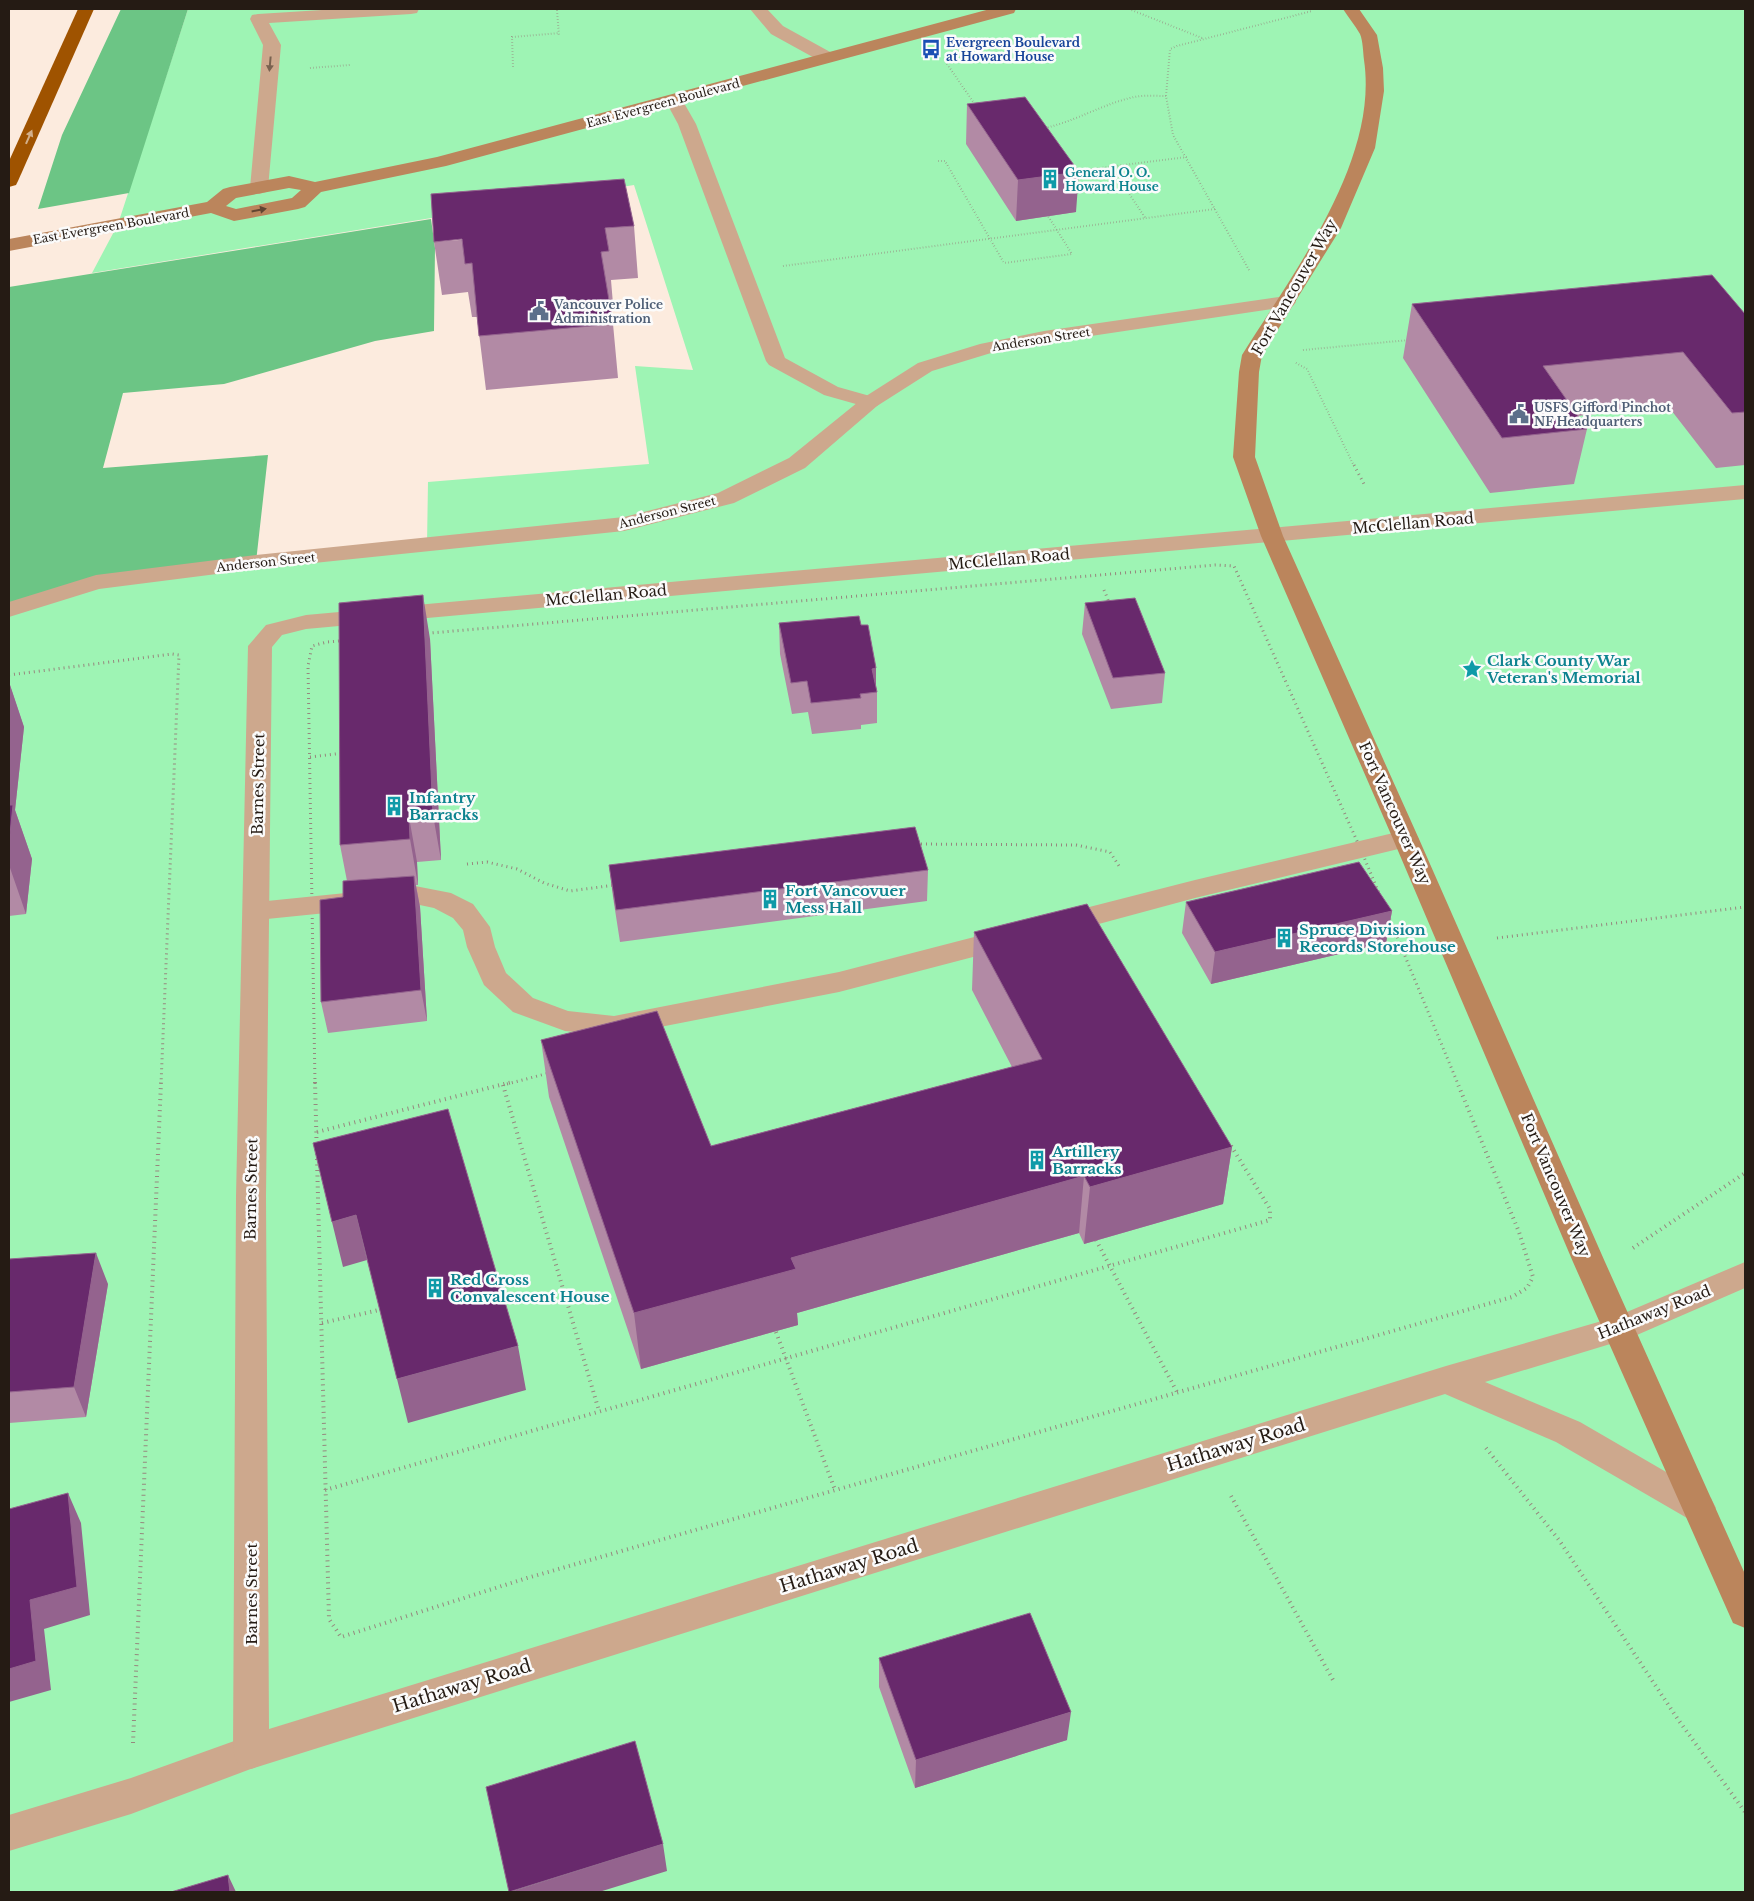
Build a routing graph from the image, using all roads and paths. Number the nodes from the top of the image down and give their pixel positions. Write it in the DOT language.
graph roads {
  1 [pos="86,9"];
  2 [pos="411,9"];
  3 [pos="758,9"];
  4 [pos="1008,9"];
  5 [pos="1128,9"];
  6 [pos="1351,9"];
  7 [pos="557,10"];
  8 [pos="1313,11"];
  9 [pos="259,14"];
  10 [pos="1202,38"];
  11 [pos="826,57"];
  12 [pos="946,63"];
  13 [pos="350,65"];
  14 [pos="513,67"];
  15 [pos="306,68"];
  16 [pos="1166,96"];
  17 [pos="674,100"];
  18 [pos="979,110"];
  19 [pos="1044,128"];
  20 [pos="1187,158"];
  21 [pos="938,161"];
  22 [pos="1111,167"];
  23 [pos="1068,172"];
  24 [pos="9,181"];
  25 [pos="259,188"];
  26 [pos="315,188"];
  27 [pos="213,207"];
  28 [pos="1215,209"];
  29 [pos="1048,216"];
  30 [pos="1146,218"];
  31 [pos="1057,230"];
  32 [pos="990,239"];
  33 [pos="9,244"];
  34 [pos="740,272"];
  35 [pos="1252,275"];
  36 [pos="1286,302"];
  37 [pos="1416,340"];
  38 [pos="1277,353"];
  39 [pos="1252,356"];
  40 [pos="870,402"];
  41 [pos="1745,492"];
  42 [pos="1369,493"];
  43 [pos="1272,536"];
  44 [pos="1098,575"];
  45 [pos="822,599"];
  46 [pos="1109,602"];
  47 [pos="823,607"];
  48 [pos="9,610"];
  49 [pos="274,630"];
  50 [pos="9,675"];
  51 [pos="348,753"];
  52 [pos="310,757"];
  53 [pos="1406,839"];
  54 [pos="907,845"];
  55 [pos="1361,850"];
  56 [pos="1110,852"];
  57 [pos="458,865"];
  58 [pos="321,881"];
  59 [pos="618,885"];
  60 [pos="311,894"];
  61 [pos="1745,907"];
  62 [pos="257,911"];
  63 [pos="1488,939"];
  64 [pos="550,1072"];
  65 [pos="503,1085"];
  66 [pos="317,1132"];
  67 [pos="1229,1143"];
  68 [pos="1745,1173"];
  69 [pos="1096,1240"];
  70 [pos="1626,1252"];
  71 [pos="1109,1266"];
  72 [pos="1745,1274"];
  73 [pos="379,1310"];
  74 [pos="322,1323"];
  75 [pos="1619,1329"];
  76 [pos="776,1332"];
  77 [pos="786,1358"];
  78 [pos="1446,1380"];
  79 [pos="1177,1392"];
  80 [pos="600,1411"];
  81 [pos="1483,1444"];
  82 [pos="326,1490"];
  83 [pos="835,1490"];
  84 [pos="1241,1493"];
  85 [pos="1231,1496"];
  86 [pos="1222,1498"];
  87 [pos="1699,1508"];
  88 [pos="1745,1612"];
  89 [pos="1333,1680"];
  90 [pos="251,1752"];
  91 [pos="131,1796"];
  92 [pos="1745,1812"];
  93 [pos="9,1833"];
  24 -- 1 [label="highway, one-way"];
  2 -- 9 [label="street"];
  3 -- 11 [label="street"];
  4 -- 11 [label="street, East Evergreen Boulevard"];
  5 -- 10 [label="path"];
  6 -- 36 [label="street, Fort Vancouver Way"];
  7 -- 14 [label="path"];
  8 -- 10 [label="path"];
  9 -- 25 [label="street, one-way"];
  10 -- 16 [label="path"];
  11 -- 17 [label="street, East Evergreen Boulevard"];
  12 -- 18 [label="path"];
  13 -- 15 [label="path"];
  16 -- 19 [label="path"];
  16 -- 20 [label="path"];
  17 -- 26 [label="street, East Evergreen Boulevard"];
  17 -- 34 [label="street"];
  20 -- 22 [label="path"];
  20 -- 28 [label="path"];
  21 -- 32 [label="path"];
  22 -- 23 [label="path"];
  22 -- 30 [label="path"];
  25 -- 26 [label="street, East Evergreen Boulevard"];
  25 -- 27 [label="street, East Evergreen Boulevard"];
  27 -- 26 [label="street, East Evergreen Boulevard, one-way"];
  27 -- 33 [label="street, East Evergreen Boulevard"];
  28 -- 30 [label="path"];
  28 -- 35 [label="path"];
  29 -- 31 [label="path"];
  30 -- 31 [label="path"];
  31 -- 32 [label="path"];
  31 -- 32 [label="path"];
  32 -- 34 [label="path"];
  34 -- 40 [label="street"];
  36 -- 39 [label="street, Fort Vancouver Way"];
  36 -- 40 [label="street, Anderson Street"];
  37 -- 38 [label="path"];
  38 -- 39 [label="path"];
  38 -- 42 [label="path"];
  39 -- 43 [label="street, Fort Vancouver Way"];
  40 -- 48 [label="street, Anderson Street"];
  41 -- 43 [label="street, McClellan Road"];
  43 -- 49 [label="street, McClellan Road"];
  43 -- 53 [label="street, Fort Vancouver Way"];
  44 -- 45 [label="path"];
  44 -- 46 [label="path"];
  44 -- 55 [label="path"];
  45 -- 47 [label="path"];
  45 -- 52 [label="path"];
  49 -- 62 [label="street, Barnes Street"];
  50 -- 91 [label="path"];
  51 -- 52 [label="path"];
  52 -- 60 [label="path"];
  53 -- 55 [label="street"];
  53 -- 75 [label="street, Fort Vancouver Way"];
  54 -- 56 [label="path"];
  55 -- 60 [label="street"];
  55 -- 79 [label="path"];
  57 -- 59 [label="path"];
  58 -- 60 [label="path"];
  60 -- 62 [label="street"];
  60 -- 66 [label="path"];
  61 -- 63 [label="path"];
  62 -- 90 [label="street, Barnes Street"];
  64 -- 65 [label="path"];
  65 -- 66 [label="path"];
  65 -- 80 [label="path"];
  66 -- 74 [label="path"];
  67 -- 71 [label="path"];
  68 -- 70 [label="path"];
  69 -- 71 [label="path"];
  71 -- 77 [label="path"];
  71 -- 79 [label="path"];
  72 -- 75 [label="street, Hathaway Road"];
  73 -- 74 [label="path"];
  74 -- 82 [label="path"];
  75 -- 78 [label="street, Hathaway Road"];
  75 -- 87 [label="street, Fort Vancouver Way"];
  76 -- 77 [label="path"];
  77 -- 80 [label="path"];
  77 -- 83 [label="path"];
  78 -- 87 [label="street"];
  78 -- 90 [label="street, Hathaway Road"];
  79 -- 83 [label="path"];
  80 -- 82 [label="path"];
  81 -- 92 [label="path"];
  82 -- 83 [label="path"];
  84 -- 85 [label="path"];
  85 -- 86 [label="path"];
  85 -- 89 [label="path"];
  87 -- 88 [label="street, Fort Vancouver Way"];
  90 -- 91 [label="street, Hathaway Road"];
  91 -- 93 [label="street, Hathaway Road"];
}
